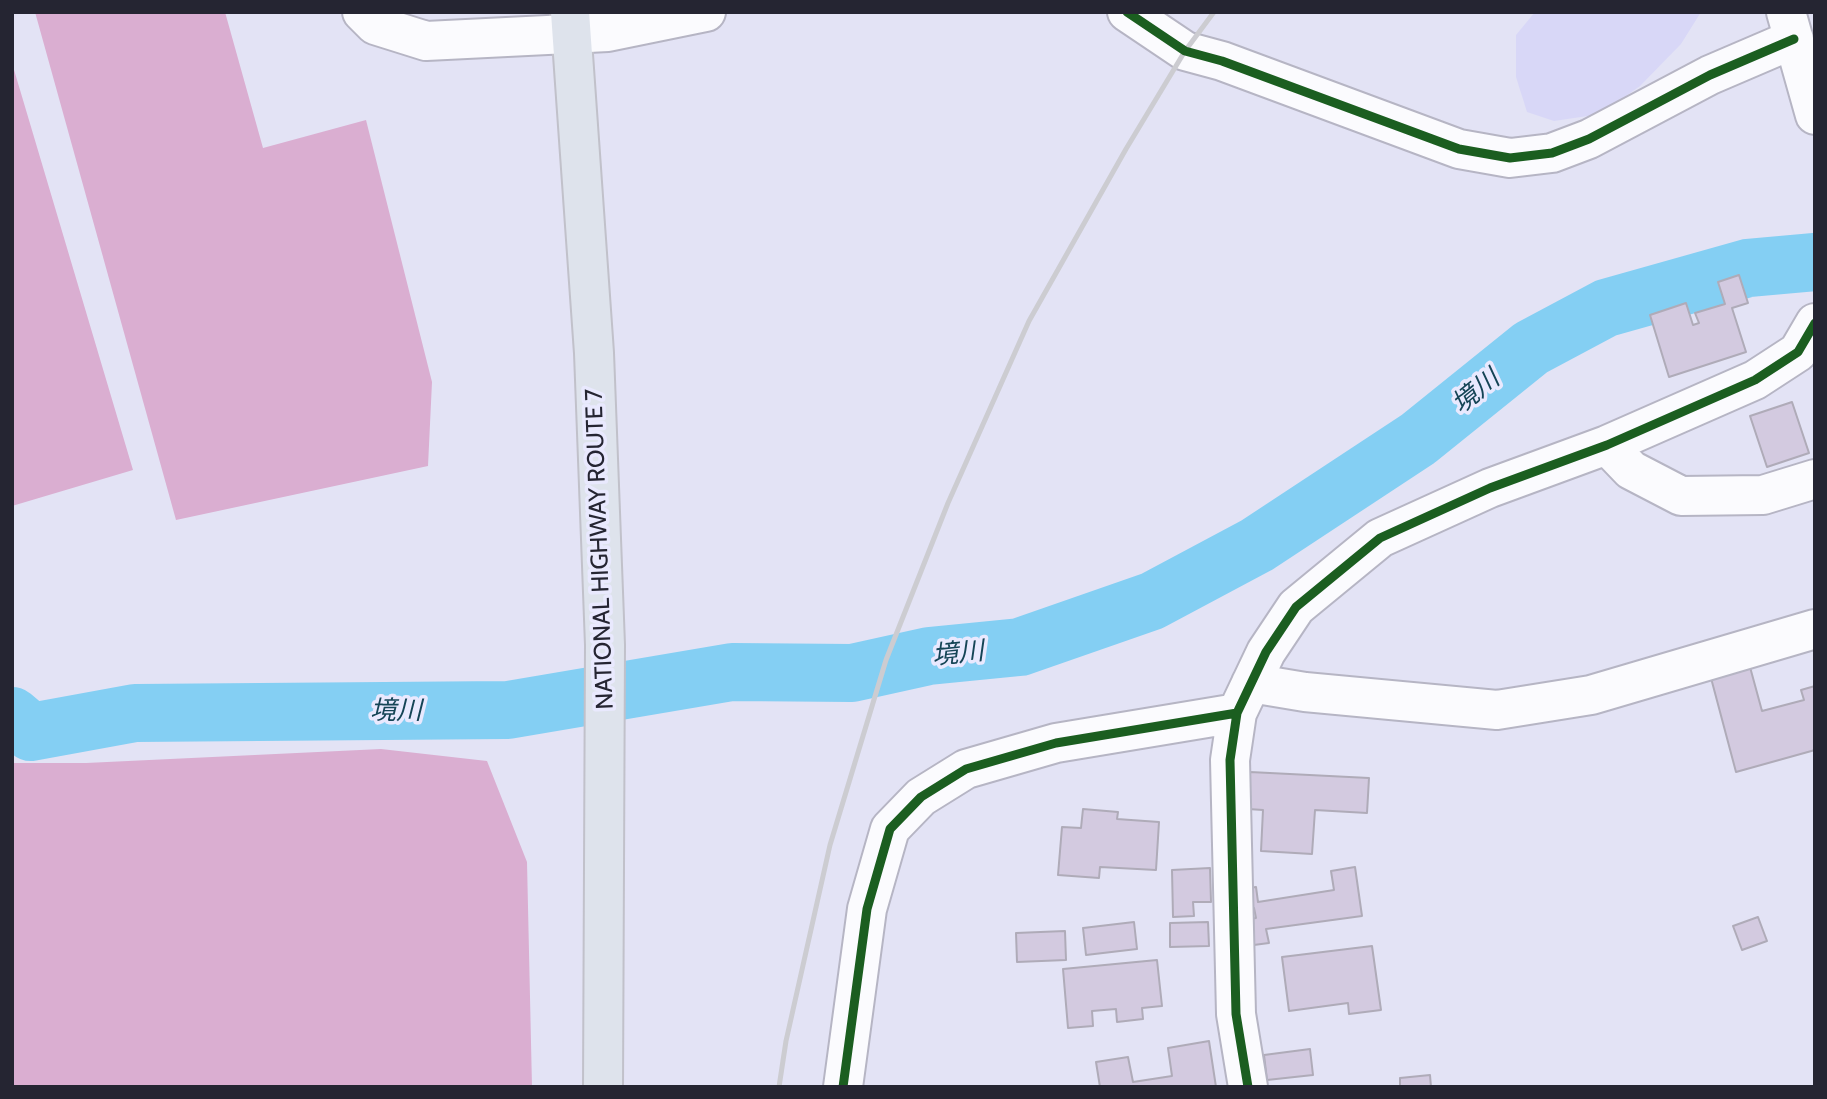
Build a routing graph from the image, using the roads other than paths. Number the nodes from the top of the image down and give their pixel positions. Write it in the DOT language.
graph roads {
  1 [pos="362,12"];
  2 [pos="706,12"];
  3 [pos="1128,12"];
  4 [pos="570,24"];
  5 [pos="1790,25"];
  6 [pos="1815,115"];
  7 [pos="1815,323"];
  8 [pos="1607,445"];
  9 [pos="1815,479"];
  10 [pos="1815,629"];
  11 [pos="1244,698"];
  12 [pos="603,1087"];
  13 [pos="843,1087"];
  14 [pos="1248,1087"];
  1 -- 4 [label="street"];
  2 -- 4 [label="street"];
  3 -- 5 [label="street"];
  4 -- 12 [label="highway, NATIONAL HIGHWAY ROUTE 7"];
  5 -- 6 [label="street"];
  7 -- 8 [label="street"];
  8 -- 9 [label="street"];
  8 -- 11 [label="street"];
  10 -- 11 [label="street"];
  11 -- 13 [label="street"];
  11 -- 14 [label="street"];
}
